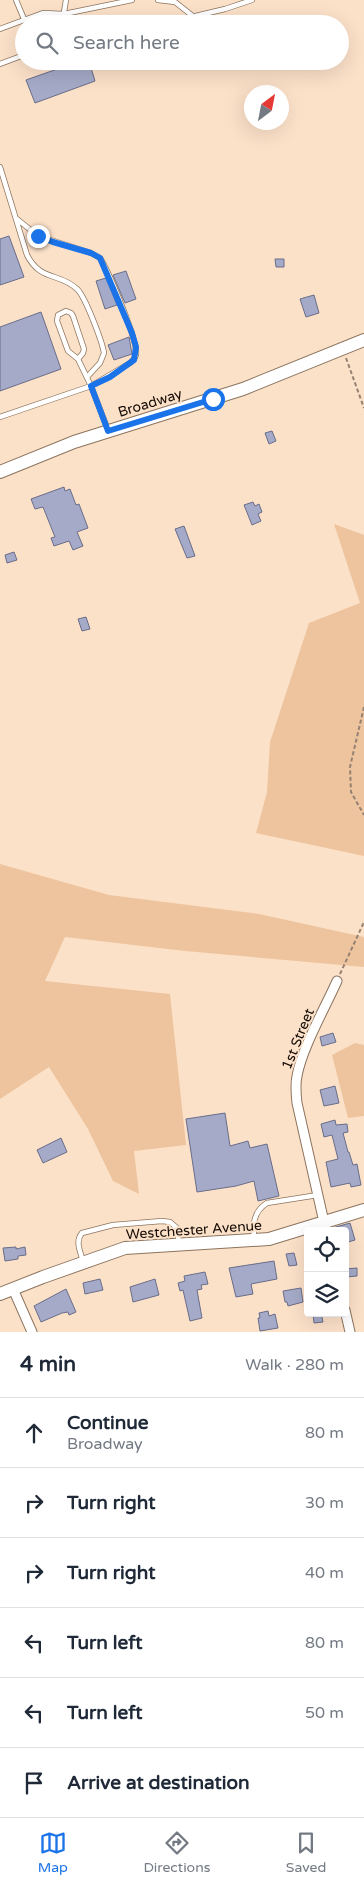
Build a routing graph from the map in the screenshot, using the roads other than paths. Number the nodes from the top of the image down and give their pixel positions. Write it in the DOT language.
graph roads {
  1 [pos="16,0"];
  2 [pos="66,0"];
  3 [pos="132,0"];
  4 [pos="158,0"];
  5 [pos="229,0"];
  6 [pos="252,0"];
  7 [pos="234,6"];
  8 [pos="64,14"];
  9 [pos="22,15"];
  10 [pos="37,15"];
  11 [pos="191,15"];
  12 [pos="201,15"];
  13 [pos="15,23"];
  14 [pos="0,29"];
  15 [pos="15,58"];
  16 [pos="0,64"];
  17 [pos="0,168"];
  18 [pos="17,219"];
  19 [pos="364,340"];
  20 [pos="78,359"];
  21 [pos="87,377"];
  22 [pos="91,386"];
  23 [pos="0,417"];
  24 [pos="108,431"];
  25 [pos="0,472"];
  26 [pos="337,981"];
  27 [pos="318,1195"];
  28 [pos="364,1210"];
  29 [pos="325,1227"];
  30 [pos="304,1232"];
  31 [pos="254,1241"];
  32 [pos="179,1246"];
  33 [pos="83,1264"];
  34 [pos="13,1290"];
  35 [pos="0,1294"];
  36 [pos="347,1317"];
  37 [pos="32,1332"];
  38 [pos="350,1332"];
  1 -- 9 [label="lane"];
  2 -- 8 [label="lane"];
  3 -- 8 [label="lane"];
  4 -- 11 [label="lane"];
  5 -- 7 [label="lane"];
  6 -- 7 [label="lane"];
  7 -- 12 [label="lane"];
  8 -- 10 [label="lane"];
  13 -- 14 [label="lane"];
  15 -- 16 [label="lane"];
  17 -- 18 [label="lane"];
  18 -- 21 [label="lane"];
  18 -- 22 [label="lane"];
  19 -- 24 [label="street, Broadway"];
  20 -- 20 [label="lane"];
  20 -- 21 [label="lane"];
  21 -- 22 [label="lane"];
  22 -- 23 [label="lane"];
  22 -- 24 [label="lane"];
  24 -- 25 [label="street, Broadway"];
  26 -- 27 [label="street, 1st Street"];
  27 -- 29 [label="street, 1st Street"];
  27 -- 31 [label="lane"];
  28 -- 29 [label="street, Westchester Avenue"];
  30 -- 31 [label="street, Westchester Avenue"];
  31 -- 32 [label="street, Westchester Avenue"];
  32 -- 33 [label="street, Westchester Avenue"];
  32 -- 33 [label="lane"];
  33 -- 34 [label="street, Westchester Avenue"];
  34 -- 35 [label="street, Westchester Avenue"];
  34 -- 37 [label="street"];
  36 -- 38 [label="street"];
}
